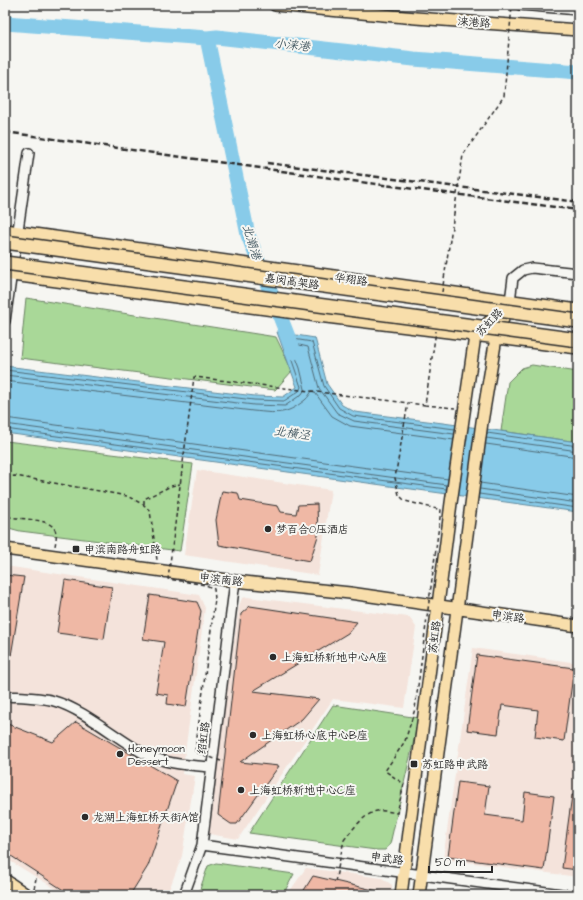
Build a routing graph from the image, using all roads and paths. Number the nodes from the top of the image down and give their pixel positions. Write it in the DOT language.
graph roads {
  1 [pos="275,5"];
  2 [pos="512,5"];
  3 [pos="520,5"];
  4 [pos="578,10"];
  5 [pos="578,30"];
  6 [pos="29,153"];
  7 [pos="5,230"];
  8 [pos="17,232"];
  9 [pos="5,242"];
  10 [pos="5,263"];
  11 [pos="578,273"];
  12 [pos="8,275"];
  13 [pos="442,295"];
  14 [pos="510,301"];
  15 [pos="578,310"];
  16 [pos="5,321"];
  17 [pos="578,321"];
  18 [pos="437,327"];
  19 [pos="475,336"];
  20 [pos="496,338"];
  21 [pos="578,340"];
  22 [pos="578,348"];
  23 [pos="408,403"];
  24 [pos="425,405"];
  25 [pos="445,407"];
  26 [pos="180,484"];
  27 [pos="5,500"];
  28 [pos="144,505"];
  29 [pos="5,509"];
  30 [pos="5,549"];
  31 [pos="54,556"];
  32 [pos="158,570"];
  33 [pos="235,581"];
  34 [pos="438,606"];
  35 [pos="458,609"];
  36 [pos="578,626"];
  37 [pos="5,696"];
  38 [pos="221,761"];
  39 [pos="211,767"];
  40 [pos="202,845"];
  41 [pos="37,873"];
  42 [pos="404,873"];
  43 [pos="421,875"];
  44 [pos="5,880"];
  45 [pos="335,882"];
  46 [pos="27,895"];
  47 [pos="33,895"];
  48 [pos="184,895"];
  49 [pos="401,895"];
  50 [pos="419,895"];
  51 [pos="569,895"];
  1 -- 5 [label="main road, 涞港路"];
  2 -- 13 [label="path, bridge"];
  3 -- 4 [label="street"];
  6 -- 8 [label="street"];
  7 -- 8 [label="main road, 华翔路"];
  8 -- 12 [label="street"];
  8 -- 14 [label="main road, 华翔路"];
  9 -- 17 [label="highway, 嘉闵高架路, bridge"];
  10 -- 21 [label="highway, 嘉闵高架路, bridge"];
  11 -- 14 [label="street"];
  12 -- 16 [label="street"];
  12 -- 19 [label="main road"];
  14 -- 15 [label="main road, 华翔路"];
  14 -- 19 [label="main road, 苏虹路"];
  14 -- 20 [label="main road, 苏虹路"];
  18 -- 24 [label="path, bridge"];
  19 -- 20 [label="main road"];
  19 -- 34 [label="main road, 苏虹路"];
  20 -- 22 [label="main road"];
  20 -- 35 [label="main road, 苏虹路"];
  23 -- 24 [label="path, bridge"];
  23 -- 26 [label="path, bridge"];
  23 -- 45 [label="path, bridge"];
  24 -- 25 [label="path, bridge"];
  26 -- 28 [label="path"];
  26 -- 38 [label="path, bridge"];
  27 -- 28 [label="path"];
  28 -- 32 [label="path"];
  29 -- 31 [label="path"];
  30 -- 31 [label="main road, 申滨南路"];
  31 -- 32 [label="main road, 申滨南路"];
  32 -- 33 [label="main road, 申滨南路"];
  33 -- 34 [label="main road, 申滨南路"];
  33 -- 39 [label="street, 绍虹路"];
  34 -- 35 [label="main road, 申滨路"];
  34 -- 42 [label="main road, 苏虹路"];
  35 -- 36 [label="main road, 申滨路"];
  35 -- 43 [label="main road, 苏虹路"];
  37 -- 39 [label="street"];
  39 -- 40 [label="street, 绍虹路"];
  40 -- 42 [label="street, 申武路"];
  40 -- 48 [label="street, 绍虹路"];
  41 -- 47 [label="path"];
  42 -- 43 [label="street, 申武路"];
  42 -- 49 [label="main road, 苏虹路"];
  43 -- 50 [label="main road, 苏虹路"];
  43 -- 51 [label="street, 申武路"];
  44 -- 46 [label="main road"];
}
